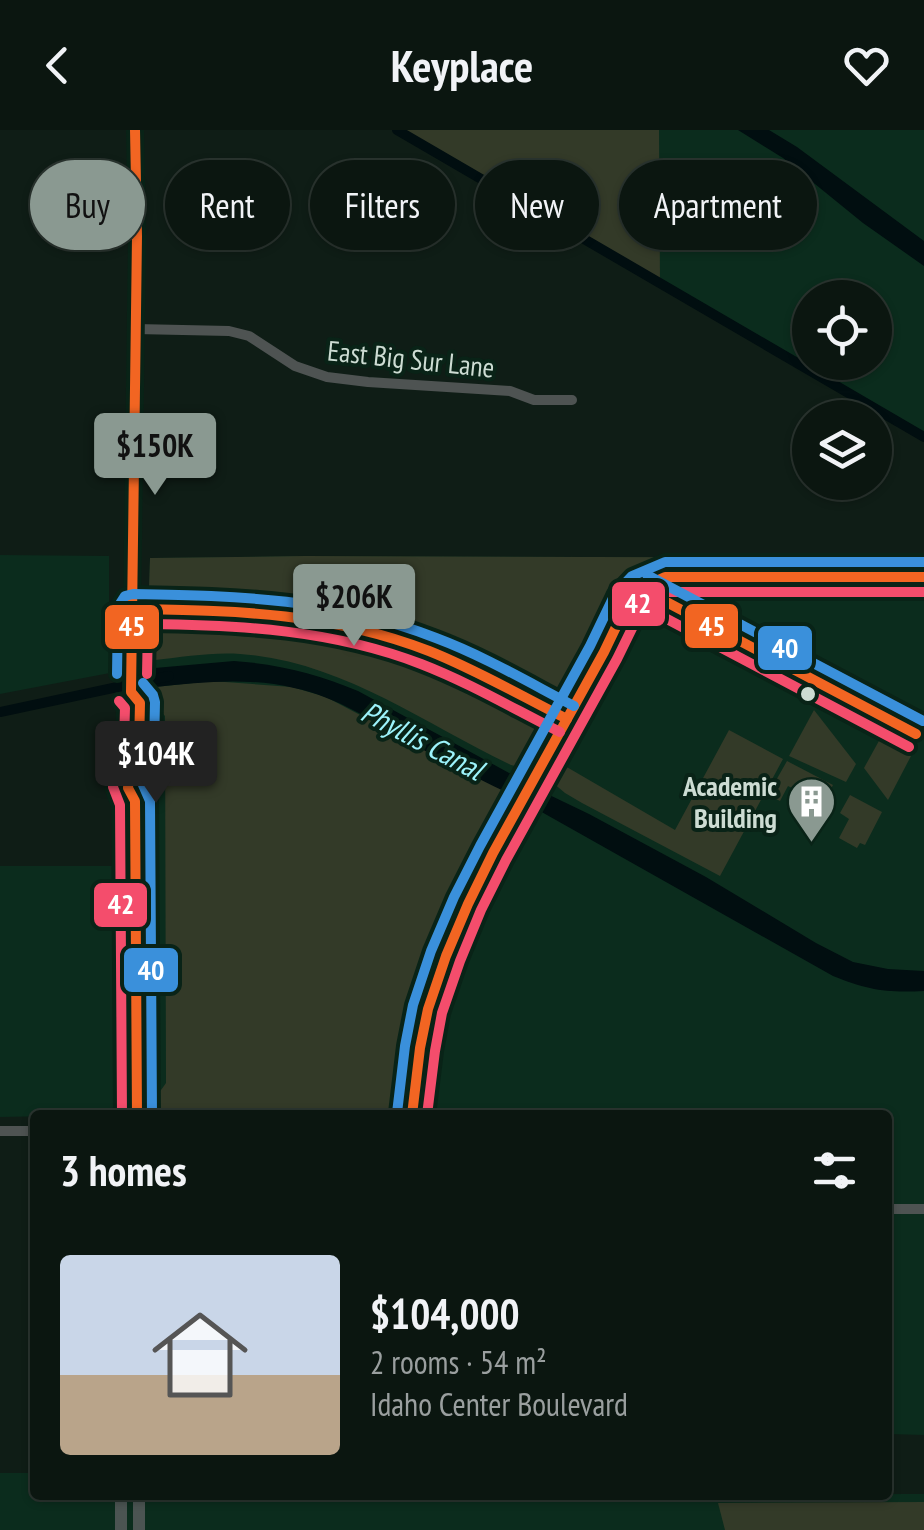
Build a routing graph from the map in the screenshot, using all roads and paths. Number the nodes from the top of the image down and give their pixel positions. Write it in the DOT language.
graph roads {
  1 [pos="135,130"];
  2 [pos="136,329"];
  3 [pos="572,400"];
  4 [pos="640,588"];
  5 [pos="133,609"];
  6 [pos="567,719"];
  7 [pos="128,788"];
  8 [pos="120,1110"];
  9 [pos="137,1110"];
  10 [pos="413,1110"];
  11 [pos="0,1130"];
  12 [pos="30,1130"];
  13 [pos="892,1209"];
  14 [pos="924,1209"];
  15 [pos="122,1500"];
  16 [pos="139,1500"];
  17 [pos="121,1530"];
  18 [pos="139,1530"];
  1 -- 2 [label="main road"];
  2 -- 3 [label="street, East Big Sur Lane"];
  2 -- 5 [label="main road"];
  4 -- 6 [label="street"];
  5 -- 6 [label="street"];
  5 -- 7 [label="main road"];
  6 -- 10 [label="street"];
  7 -- 8 [label="main road"];
  7 -- 9 [label="main road"];
  11 -- 12 [label="street"];
  13 -- 14 [label="street"];
  15 -- 17 [label="main road"];
  16 -- 18 [label="main road"];
}
